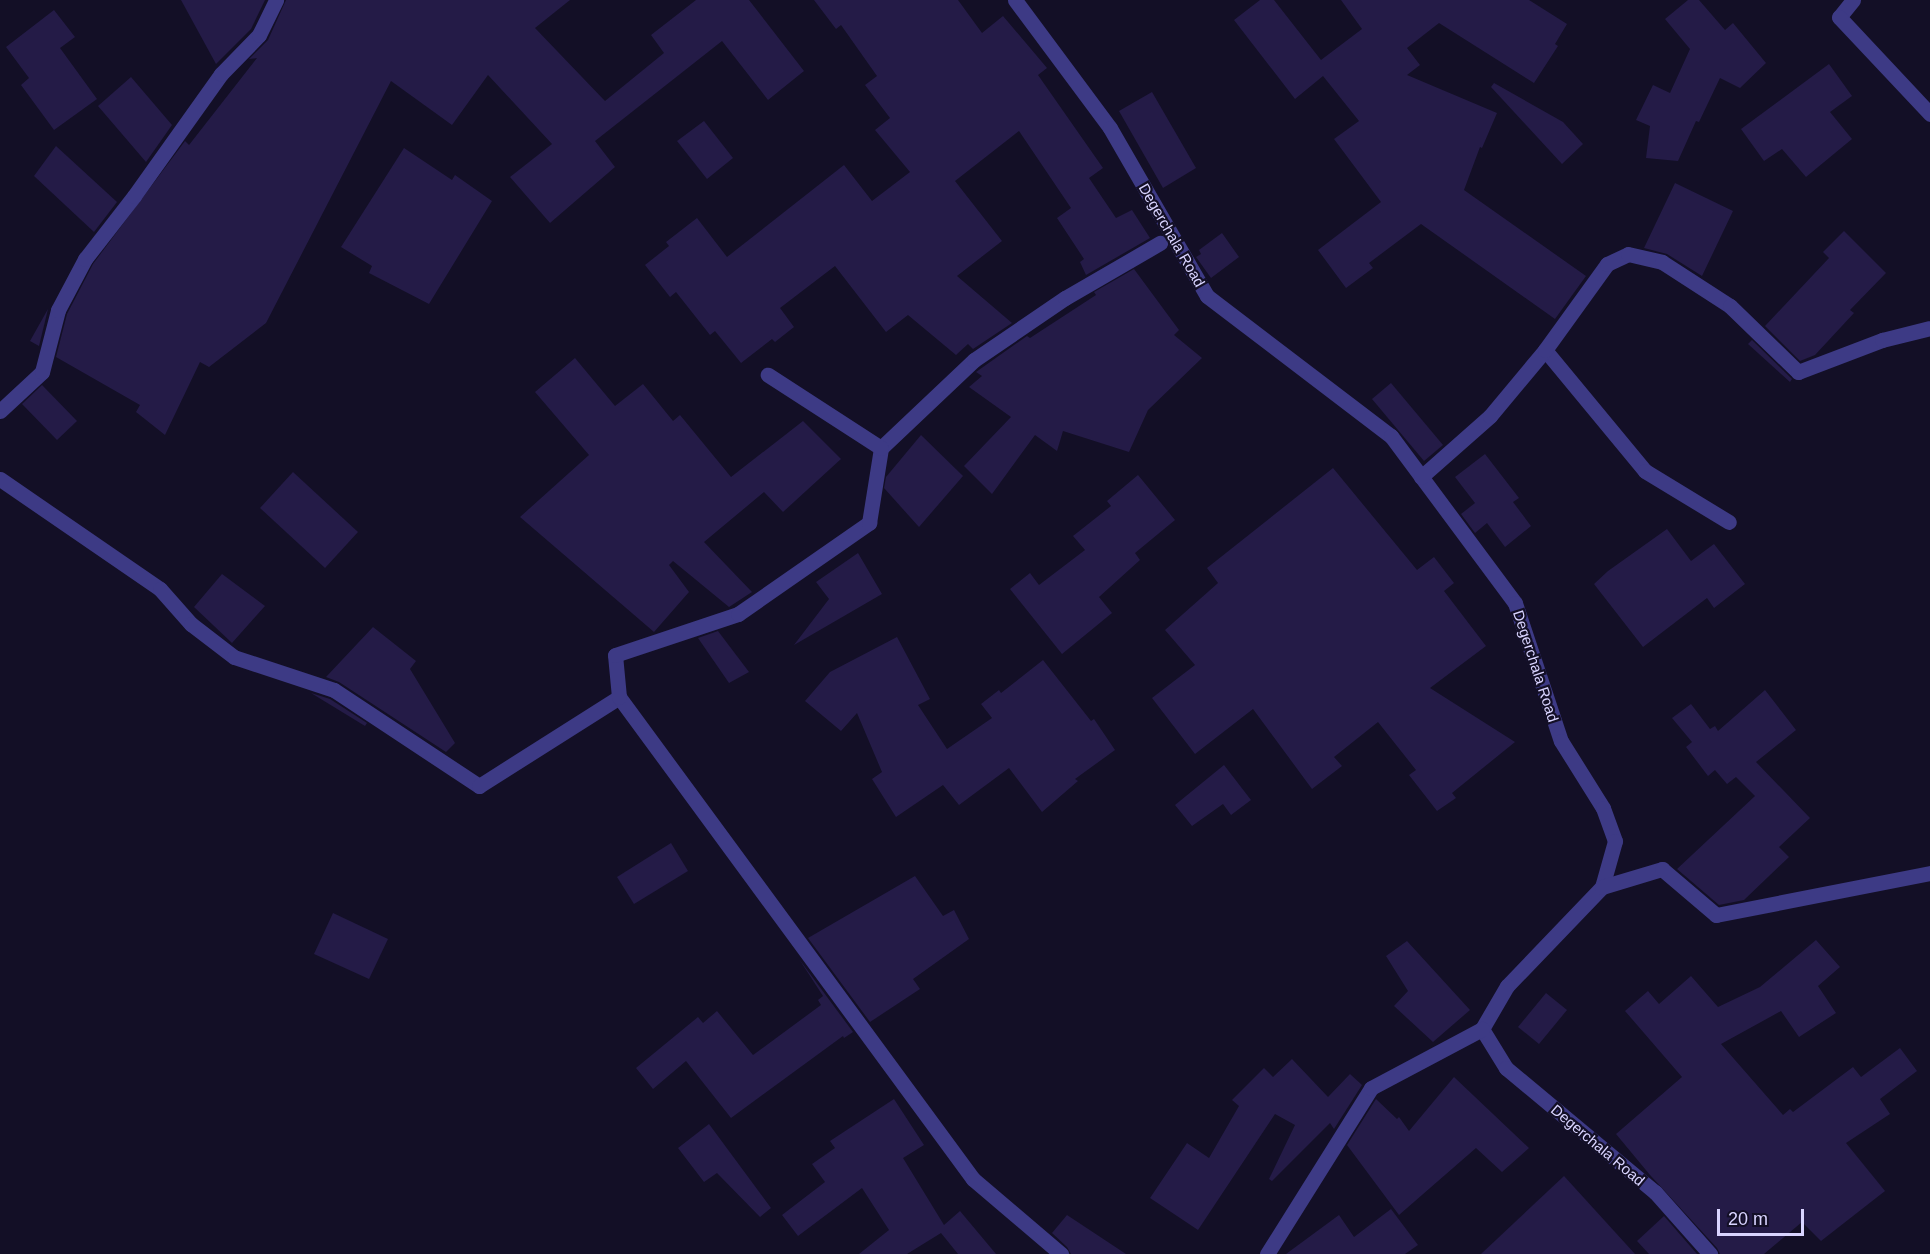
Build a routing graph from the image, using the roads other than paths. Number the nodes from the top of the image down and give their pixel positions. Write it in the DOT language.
graph roads {
  1 [pos="276,0"];
  2 [pos="1015,0"];
  3 [pos="1853,0"];
  4 [pos="1930,114"];
  5 [pos="1160,243"];
  6 [pos="1930,328"];
  7 [pos="1545,350"];
  8 [pos="768,375"];
  9 [pos="0,411"];
  10 [pos="881,448"];
  11 [pos="1421,477"];
  12 [pos="0,479"];
  13 [pos="1729,522"];
  14 [pos="619,697"];
  15 [pos="1930,873"];
  16 [pos="1602,887"];
  17 [pos="1482,1029"];
  18 [pos="1061,1254"];
  19 [pos="1267,1254"];
  20 [pos="1710,1254"];
  1 -- 9 [label="street"];
  2 -- 11 [label="street, Degerchala Road"];
  3 -- 4 [label="street"];
  5 -- 10 [label="street"];
  6 -- 7 [label="street"];
  7 -- 11 [label="street"];
  7 -- 13 [label="street"];
  8 -- 10 [label="street"];
  10 -- 14 [label="street"];
  11 -- 16 [label="street, Degerchala Road"];
  12 -- 14 [label="street"];
  14 -- 18 [label="street"];
  15 -- 16 [label="street"];
  16 -- 17 [label="street, Degerchala Road"];
  17 -- 19 [label="street"];
  17 -- 20 [label="street, Degerchala Road"];
}
